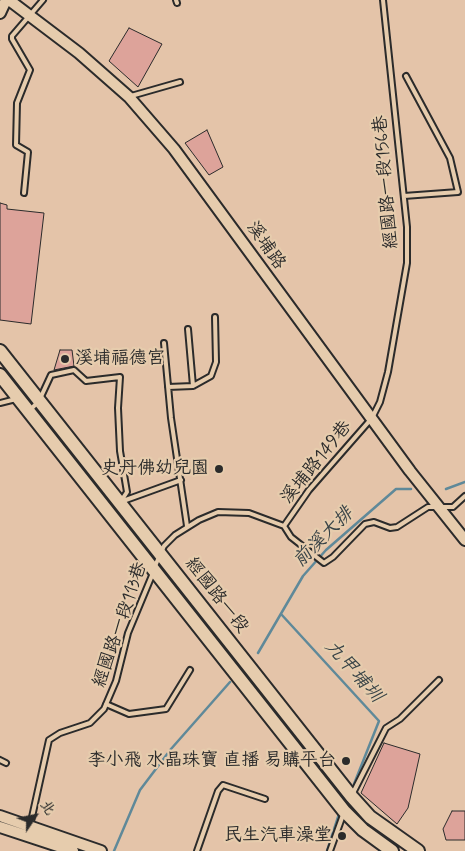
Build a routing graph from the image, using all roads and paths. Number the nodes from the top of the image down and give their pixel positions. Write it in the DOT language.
graph roads {
  1 [pos="8,0"];
  2 [pos="43,0"];
  3 [pos="383,0"];
  4 [pos="0,13"];
  5 [pos="30,16"];
  6 [pos="406,76"];
  7 [pos="180,82"];
  8 [pos="129,97"];
  9 [pos="24,192"];
  10 [pos="404,196"];
  11 [pos="215,317"];
  12 [pos="188,329"];
  13 [pos="164,343"];
  14 [pos="0,350"];
  15 [pos="0,375"];
  16 [pos="193,386"];
  17 [pos="168,387"];
  18 [pos="18,399"];
  19 [pos="39,401"];
  20 [pos="0,403"];
  21 [pos="28,411"];
  22 [pos="372,418"];
  23 [pos="181,480"];
  24 [pos="465,496"];
  25 [pos="459,501"];
  26 [pos="121,502"];
  27 [pos="465,506"];
  28 [pos="439,508"];
  29 [pos="187,526"];
  30 [pos="284,526"];
  31 [pos="465,540"];
  32 [pos="160,555"];
  33 [pos="154,569"];
  34 [pos="190,670"];
  35 [pos="439,680"];
  36 [pos="106,704"];
  37 [pos="0,760"];
  38 [pos="6,763"];
  39 [pos="352,797"];
  40 [pos="265,799"];
  41 [pos="344,811"];
  42 [pos="0,816"];
  43 [pos="0,827"];
  44 [pos="29,831"];
  45 [pos="73,851"];
  46 [pos="101,851"];
  47 [pos="197,851"];
  48 [pos="330,851"];
  49 [pos="392,851"];
  50 [pos="418,851"];
  1 -- 4 [label="street"];
  1 -- 5 [label="street, 溪埔路"];
  2 -- 5 [label="lane"];
  3 -- 10 [label="lane, 經國路一段156巷"];
  5 -- 8 [label="street, 溪埔路"];
  5 -- 9 [label="lane"];
  6 -- 10 [label="lane"];
  7 -- 8 [label="lane"];
  8 -- 22 [label="street, 溪埔路"];
  10 -- 22 [label="lane, 經國路一段156巷"];
  11 -- 16 [label="lane"];
  12 -- 16 [label="lane"];
  13 -- 17 [label="lane"];
  14 -- 19 [label="main road, 經國路一段"];
  15 -- 18 [label="main road, 經國路一段"];
  16 -- 17 [label="lane"];
  17 -- 23 [label="lane"];
  18 -- 20 [label="lane"];
  18 -- 21 [label="main road, 經國路一段"];
  19 -- 21 [label="lane"];
  19 -- 26 [label="main road, 經國路一段"];
  19 -- 26 [label="lane"];
  21 -- 33 [label="main road, 經國路一段"];
  22 -- 28 [label="street, 溪埔路"];
  22 -- 30 [label="lane, 溪埔路149巷"];
  23 -- 26 [label="lane"];
  23 -- 29 [label="lane"];
  24 -- 25 [label="lane"];
  25 -- 27 [label="lane"];
  25 -- 28 [label="lane"];
  26 -- 32 [label="main road, 經國路一段"];
  28 -- 30 [label="lane"];
  28 -- 31 [label="street, 溪埔路"];
  29 -- 30 [label="lane"];
  29 -- 32 [label="lane"];
  32 -- 33 [label="lane, 經國路一段113巷"];
  32 -- 39 [label="main road, 經國路一段"];
  33 -- 36 [label="lane, 經國路一段113巷"];
  33 -- 41 [label="main road, 經國路一段"];
  34 -- 36 [label="lane"];
  35 -- 39 [label="lane"];
  36 -- 44 [label="lane, 經國路一段113巷"];
  37 -- 38 [label="lane"];
  39 -- 41 [label="lane"];
  39 -- 50 [label="main road, 經國路一段"];
  40 -- 47 [label="lane"];
  41 -- 48 [label="lane"];
  41 -- 49 [label="main road, 經國路一段"];
  42 -- 44 [label="street"];
  43 -- 44 [label="street"];
  44 -- 45 [label="street"];
  44 -- 46 [label="street"];
}
